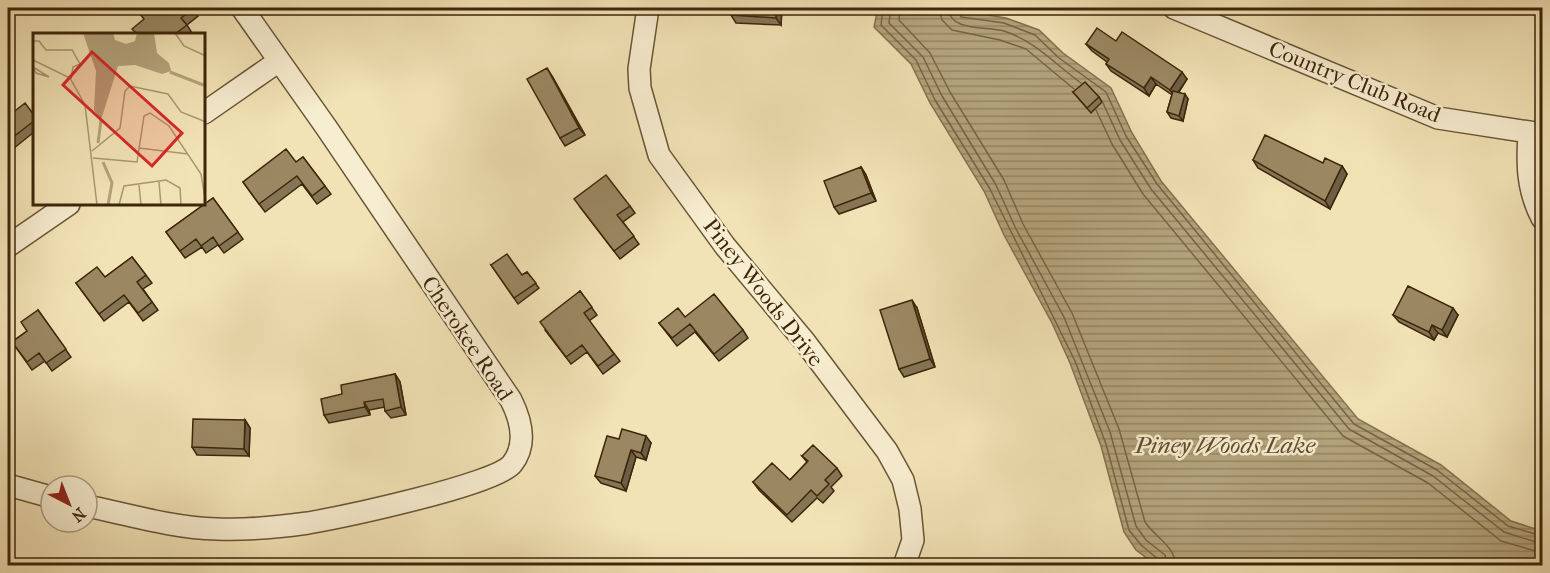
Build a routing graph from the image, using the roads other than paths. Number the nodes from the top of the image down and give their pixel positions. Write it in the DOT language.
graph roads {
  1 [pos="242,8"];
  2 [pos="648,8"];
  3 [pos="1174,8"];
  4 [pos="279,61"];
  5 [pos="206,112"];
  6 [pos="1536,133"];
  7 [pos="66,206"];
  8 [pos="1542,218"];
  9 [pos="8,246"];
  10 [pos="8,485"];
  11 [pos="39,494"];
  12 [pos="99,508"];
  13 [pos="904,566"];
  1 -- 4 [label="street, Cherokee Road"];
  2 -- 13 [label="street, Piney Woods Drive"];
  3 -- 6 [label="street, Country Club Road"];
  4 -- 5 [label="street"];
  4 -- 12 [label="street, Cherokee Road"];
  6 -- 8 [label="street"];
  7 -- 9 [label="street"];
  10 -- 11 [label="street"];
}
